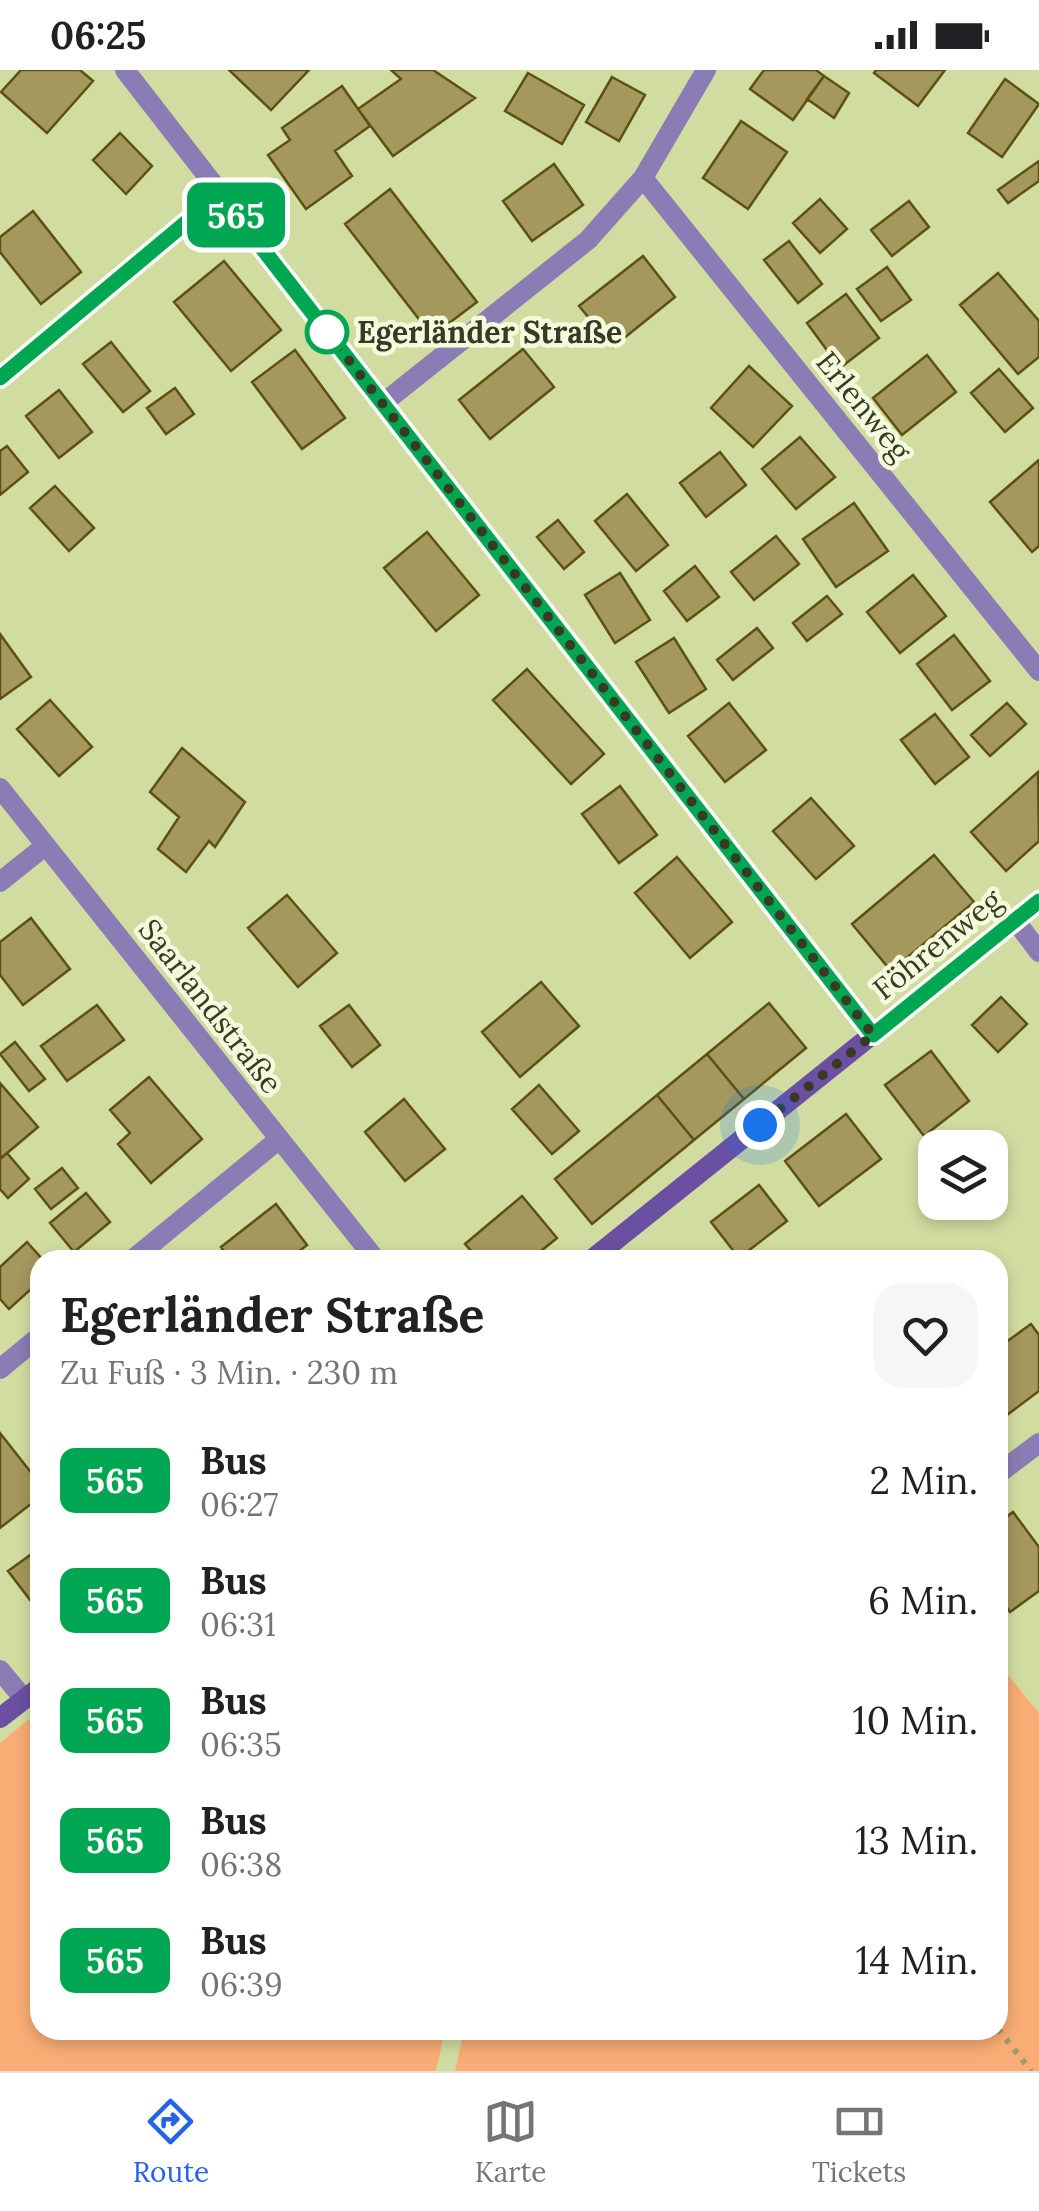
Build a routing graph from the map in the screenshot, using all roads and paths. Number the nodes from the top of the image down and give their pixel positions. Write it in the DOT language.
graph roads {
  1 [pos="124,70"];
  2 [pos="706,70"];
  3 [pos="643,178"];
  4 [pos="220,194"];
  5 [pos="0,378"];
  6 [pos="382,404"];
  7 [pos="1039,671"];
  8 [pos="0,788"];
  9 [pos="45,846"];
  10 [pos="0,882"];
  11 [pos="1039,900"];
  12 [pos="1015,920"];
  13 [pos="1039,952"];
  14 [pos="873,1035"];
  15 [pos="278,1140"];
  16 [pos="144,1250"];
  17 [pos="368,1250"];
  18 [pos="604,1250"];
  19 [pos="30,1344"];
  20 [pos="0,1369"];
  21 [pos="1039,1443"];
  22 [pos="1008,1466"];
  23 [pos="0,1670"];
  24 [pos="30,1692"];
  25 [pos="30,1695"];
  26 [pos="0,1718"];
  27 [pos="1007,2040"];
  28 [pos="1031,2071"];
  1 -- 4 [label="street"];
  2 -- 3 [label="street"];
  3 -- 6 [label="street"];
  3 -- 7 [label="street, Erlenweg"];
  4 -- 5 [label="street"];
  4 -- 6 [label="street"];
  6 -- 14 [label="street"];
  8 -- 9 [label="street, Saarlandstraße"];
  9 -- 10 [label="street"];
  9 -- 15 [label="street, Saarlandstraße"];
  11 -- 12 [label="street, Föhrenweg"];
  12 -- 13 [label="street"];
  12 -- 14 [label="street, Föhrenweg"];
  14 -- 18 [label="street, Föhrenweg"];
  15 -- 16 [label="street"];
  15 -- 17 [label="street, Saarlandstraße"];
  19 -- 20 [label="street"];
  21 -- 22 [label="street"];
  23 -- 24 [label="street"];
  25 -- 26 [label="street"];
  27 -- 28 [label="path"];
}
